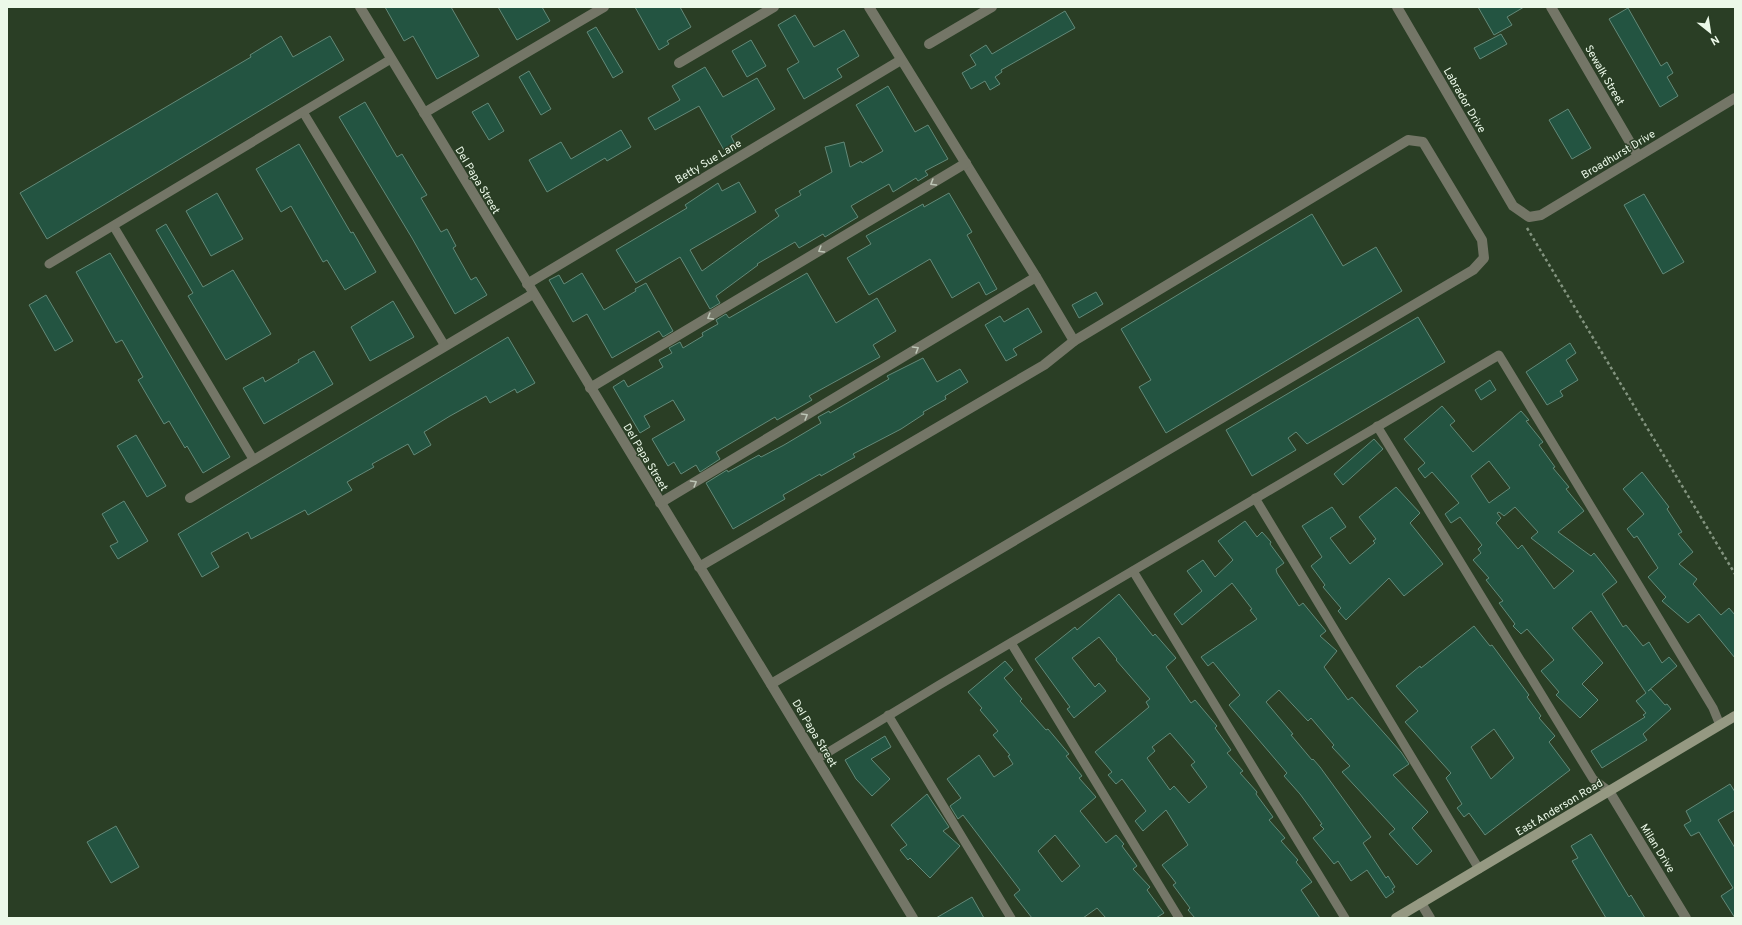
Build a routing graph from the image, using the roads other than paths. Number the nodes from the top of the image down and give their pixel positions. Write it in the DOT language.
graph roads {
  1 [pos="360,7"];
  2 [pos="604,7"];
  3 [pos="774,7"];
  4 [pos="869,7"];
  5 [pos="992,7"];
  6 [pos="1397,7"];
  7 [pos="1551,7"];
  8 [pos="929,44"];
  9 [pos="391,59"];
  10 [pos="901,60"];
  11 [pos="679,64"];
  12 [pos="1735,98"];
  13 [pos="303,112"];
  14 [pos="424,113"];
  15 [pos="1638,156"];
  16 [pos="966,163"];
  17 [pos="1513,206"];
  18 [pos="114,227"];
  19 [pos="49,264"];
  20 [pos="1036,277"];
  21 [pos="527,284"];
  22 [pos="533,294"];
  23 [pos="1074,341"];
  24 [pos="445,346"];
  25 [pos="590,388"];
  26 [pos="1377,426"];
  27 [pos="253,459"];
  28 [pos="190,498"];
  29 [pos="1256,498"];
  30 [pos="660,503"];
  31 [pos="699,567"];
  32 [pos="1133,571"];
  33 [pos="1011,643"];
  34 [pos="771,684"];
  35 [pos="888,715"];
  36 [pos="1735,716"];
  37 [pos="1720,725"];
  38 [pos="816,759"];
  39 [pos="1609,791"];
  40 [pos="1479,869"];
  41 [pos="1421,903"];
  42 [pos="913,918"];
  43 [pos="1011,918"];
  44 [pos="1179,918"];
  45 [pos="1345,918"];
  46 [pos="1396,918"];
  47 [pos="1430,918"];
  48 [pos="1686,918"];
  1 -- 9 [label="street, Del Papa Street"];
  2 -- 14 [label="street"];
  3 -- 11 [label="street"];
  4 -- 10 [label="street"];
  5 -- 8 [label="street"];
  6 -- 17 [label="street, Labrador Drive"];
  7 -- 15 [label="street, Sewalk Street"];
  9 -- 13 [label="lane"];
  9 -- 14 [label="street, Del Papa Street"];
  10 -- 16 [label="street"];
  10 -- 21 [label="street, Betty Sue Lane"];
  12 -- 15 [label="street, Broadhurst Drive"];
  13 -- 18 [label="lane"];
  13 -- 24 [label="lane"];
  14 -- 21 [label="street, Del Papa Street"];
  15 -- 17 [label="street, Broadhurst Drive"];
  16 -- 20 [label="street"];
  16 -- 25 [label="street, one-way"];
  18 -- 19 [label="lane"];
  18 -- 27 [label="lane"];
  20 -- 23 [label="street"];
  30 -- 20 [label="street, one-way"];
  21 -- 22 [label="street, Del Papa Street"];
  22 -- 24 [label="street"];
  22 -- 25 [label="street, Del Papa Street"];
  23 -- 31 [label="street"];
  23 -- 34 [label="street"];
  24 -- 27 [label="street"];
  25 -- 30 [label="street, Del Papa Street"];
  26 -- 29 [label="lane"];
  26 -- 37 [label="lane"];
  26 -- 39 [label="lane"];
  27 -- 28 [label="street"];
  29 -- 32 [label="lane"];
  29 -- 40 [label="lane"];
  30 -- 31 [label="street, Del Papa Street"];
  31 -- 34 [label="street, Del Papa Street"];
  32 -- 33 [label="lane"];
  32 -- 45 [label="lane"];
  33 -- 35 [label="lane"];
  33 -- 44 [label="lane"];
  34 -- 38 [label="street, Del Papa Street"];
  35 -- 38 [label="lane"];
  35 -- 43 [label="lane"];
  36 -- 37 [label="street, East Anderson Road"];
  37 -- 39 [label="street, East Anderson Road"];
  38 -- 42 [label="street, Del Papa Street"];
  39 -- 40 [label="street, East Anderson Road"];
  39 -- 48 [label="street, Milan Drive"];
  40 -- 41 [label="street, East Anderson Road"];
  41 -- 46 [label="street, East Anderson Road"];
  41 -- 47 [label="street"];
}
